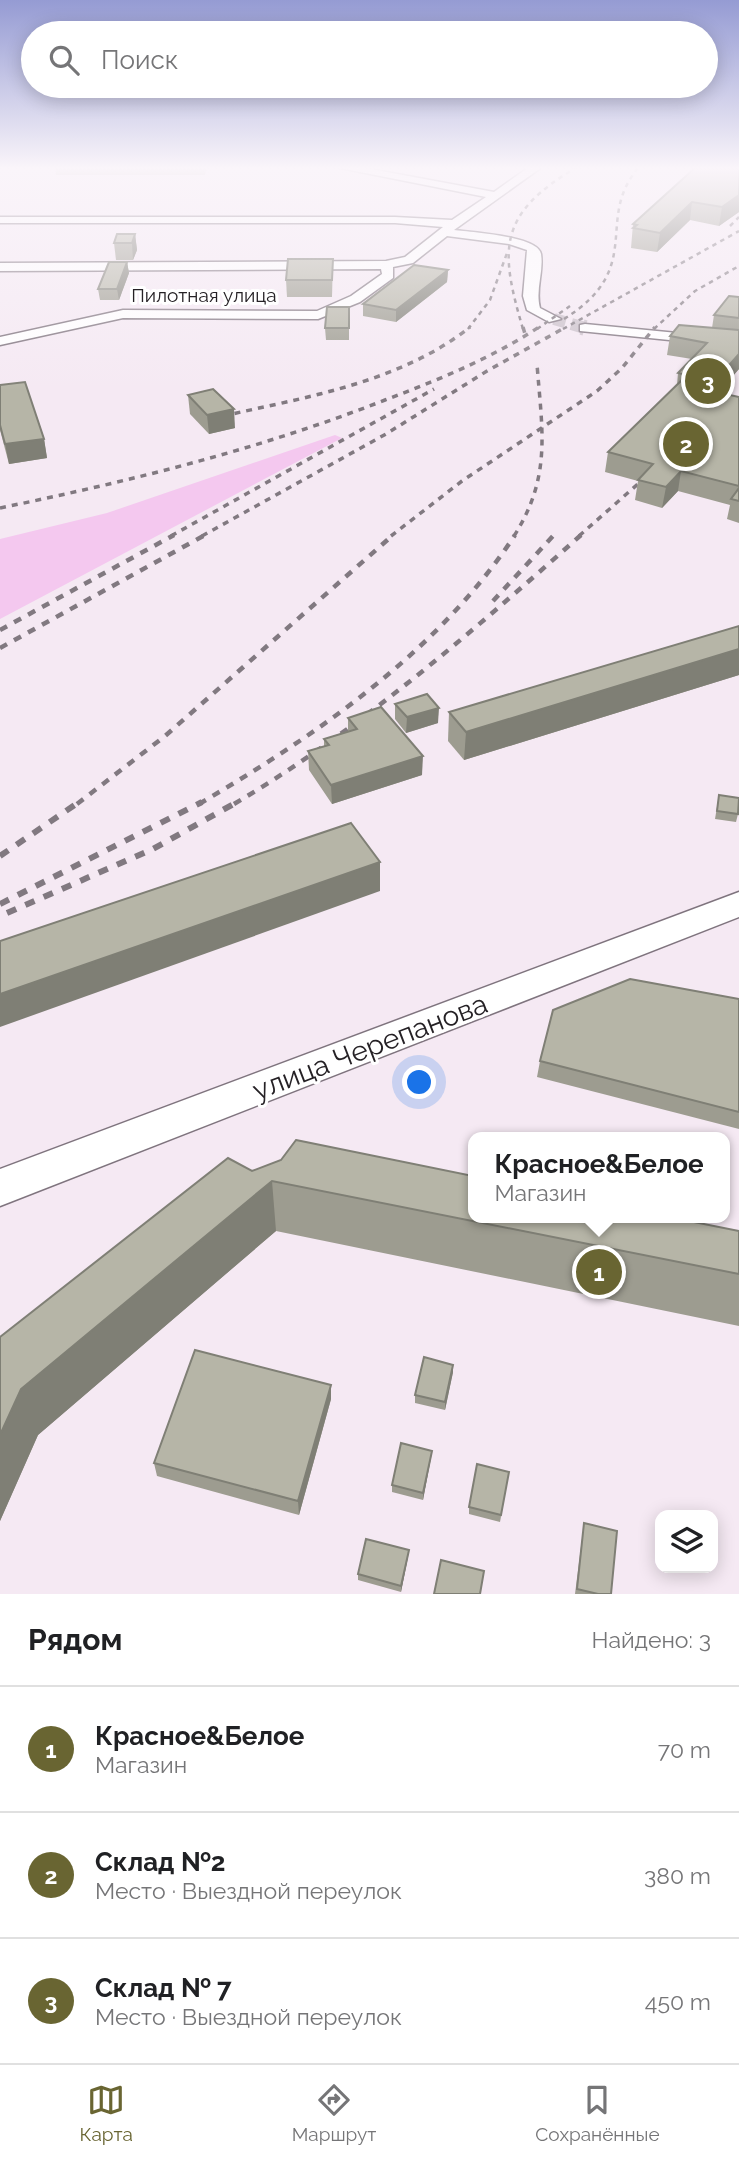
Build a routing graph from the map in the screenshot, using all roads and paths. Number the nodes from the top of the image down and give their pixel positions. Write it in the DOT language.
graph roads {
  1 [pos="433,241"];
  2 [pos="512,241"];
  3 [pos="386,265"];
  4 [pos="0,267"];
  5 [pos="554,320"];
  6 [pos="585,328"];
  7 [pos="0,341"];
  8 [pos="739,343"];
  9 [pos="739,904"];
  10 [pos="0,1188"];
  1 -- 3 [label="street"];
  2 -- 5 [label="street"];
  3 -- 4 [label="street"];
  3 -- 7 [label="street, Пилотная улица"];
  6 -- 8 [label="street"];
  9 -- 10 [label="main road, улица Черепанова"];
}
